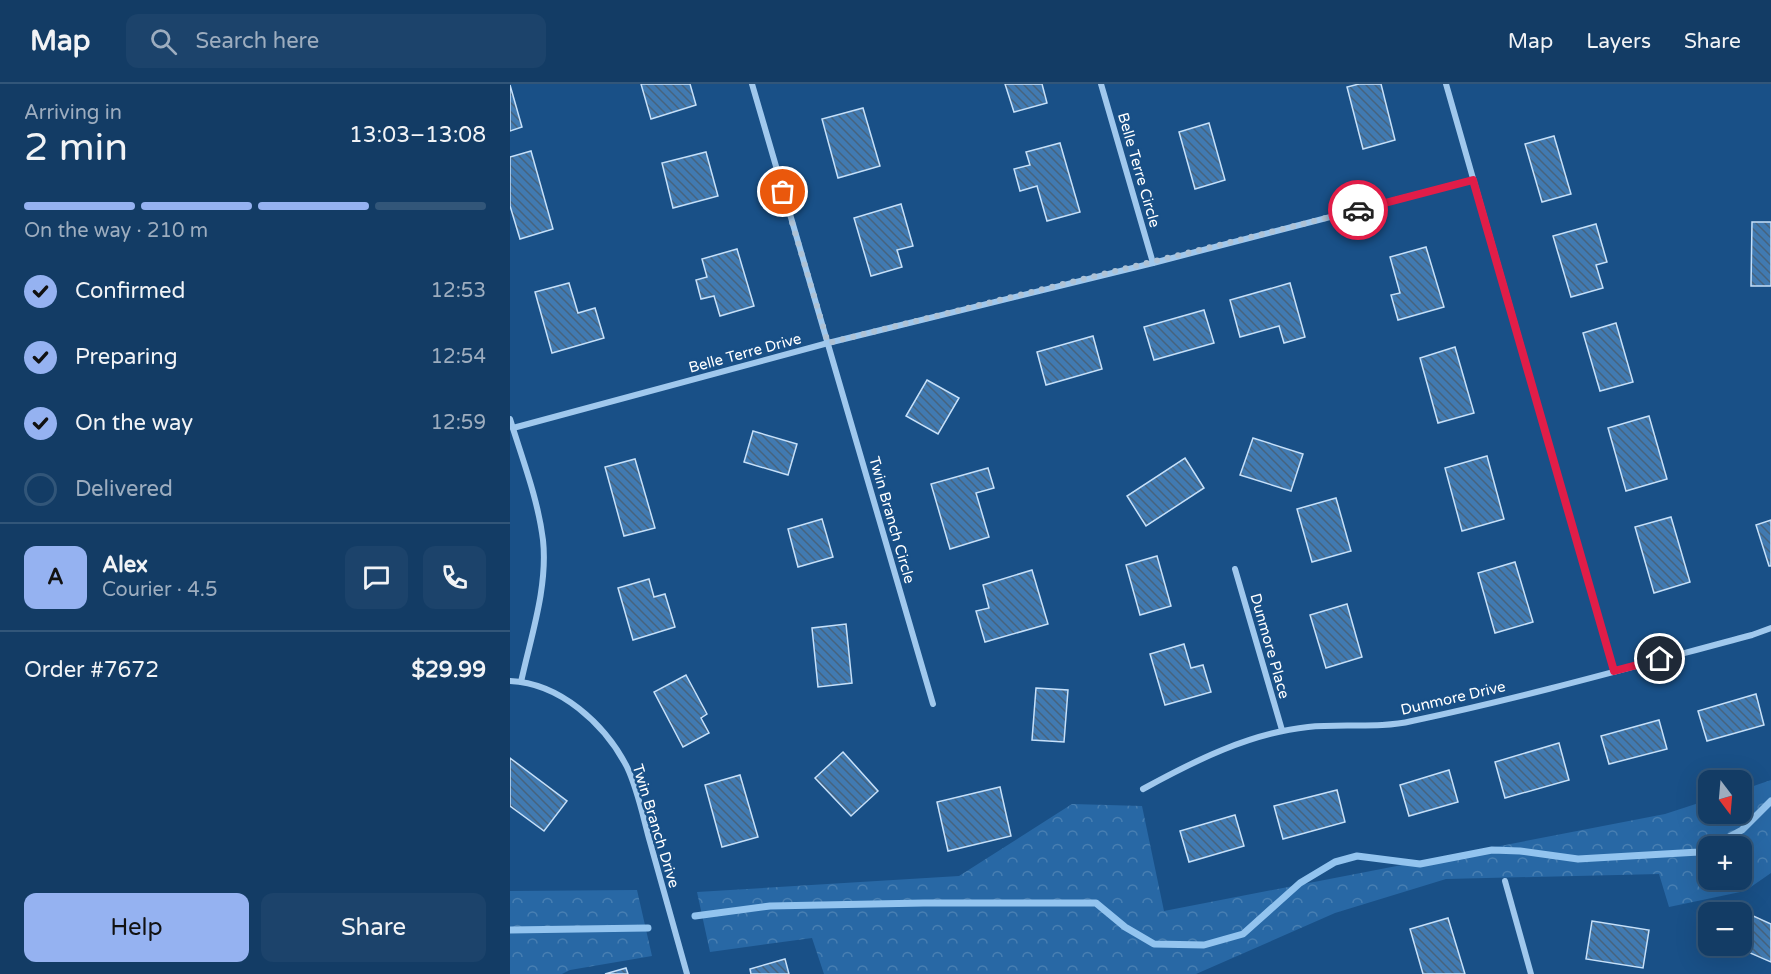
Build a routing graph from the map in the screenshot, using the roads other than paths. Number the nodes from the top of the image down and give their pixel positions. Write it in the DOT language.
graph roads {
  1 [pos="752,84"];
  2 [pos="1101,84"];
  3 [pos="1446,84"];
  4 [pos="1473,180"];
  5 [pos="1153,263"];
  6 [pos="828,343"];
  7 [pos="510,418"];
  8 [pos="513,428"];
  9 [pos="1235,569"];
  10 [pos="1771,628"];
  11 [pos="1614,671"];
  12 [pos="510,681"];
  13 [pos="521,682"];
  14 [pos="933,704"];
  15 [pos="1282,730"];
  16 [pos="1143,789"];
  17 [pos="1505,881"];
  18 [pos="687,974"];
  19 [pos="1531,974"];
  1 -- 6 [label="street, Twin Branch Circle"];
  2 -- 5 [label="street, Belle Terre Circle"];
  3 -- 4 [label="street"];
  4 -- 5 [label="street, Belle Terre Drive"];
  4 -- 11 [label="street"];
  5 -- 6 [label="street, Belle Terre Drive"];
  6 -- 8 [label="street, Belle Terre Drive"];
  6 -- 14 [label="street, Twin Branch Circle"];
  7 -- 8 [label="street"];
  8 -- 13 [label="street"];
  9 -- 15 [label="street, Dunmore Place"];
  10 -- 11 [label="street, Dunmore Drive"];
  11 -- 15 [label="street, Dunmore Drive"];
  12 -- 13 [label="street, Twin Branch Drive"];
  13 -- 18 [label="street, Twin Branch Drive"];
  15 -- 16 [label="street, Dunmore Drive"];
  17 -- 19 [label="street"];
}
